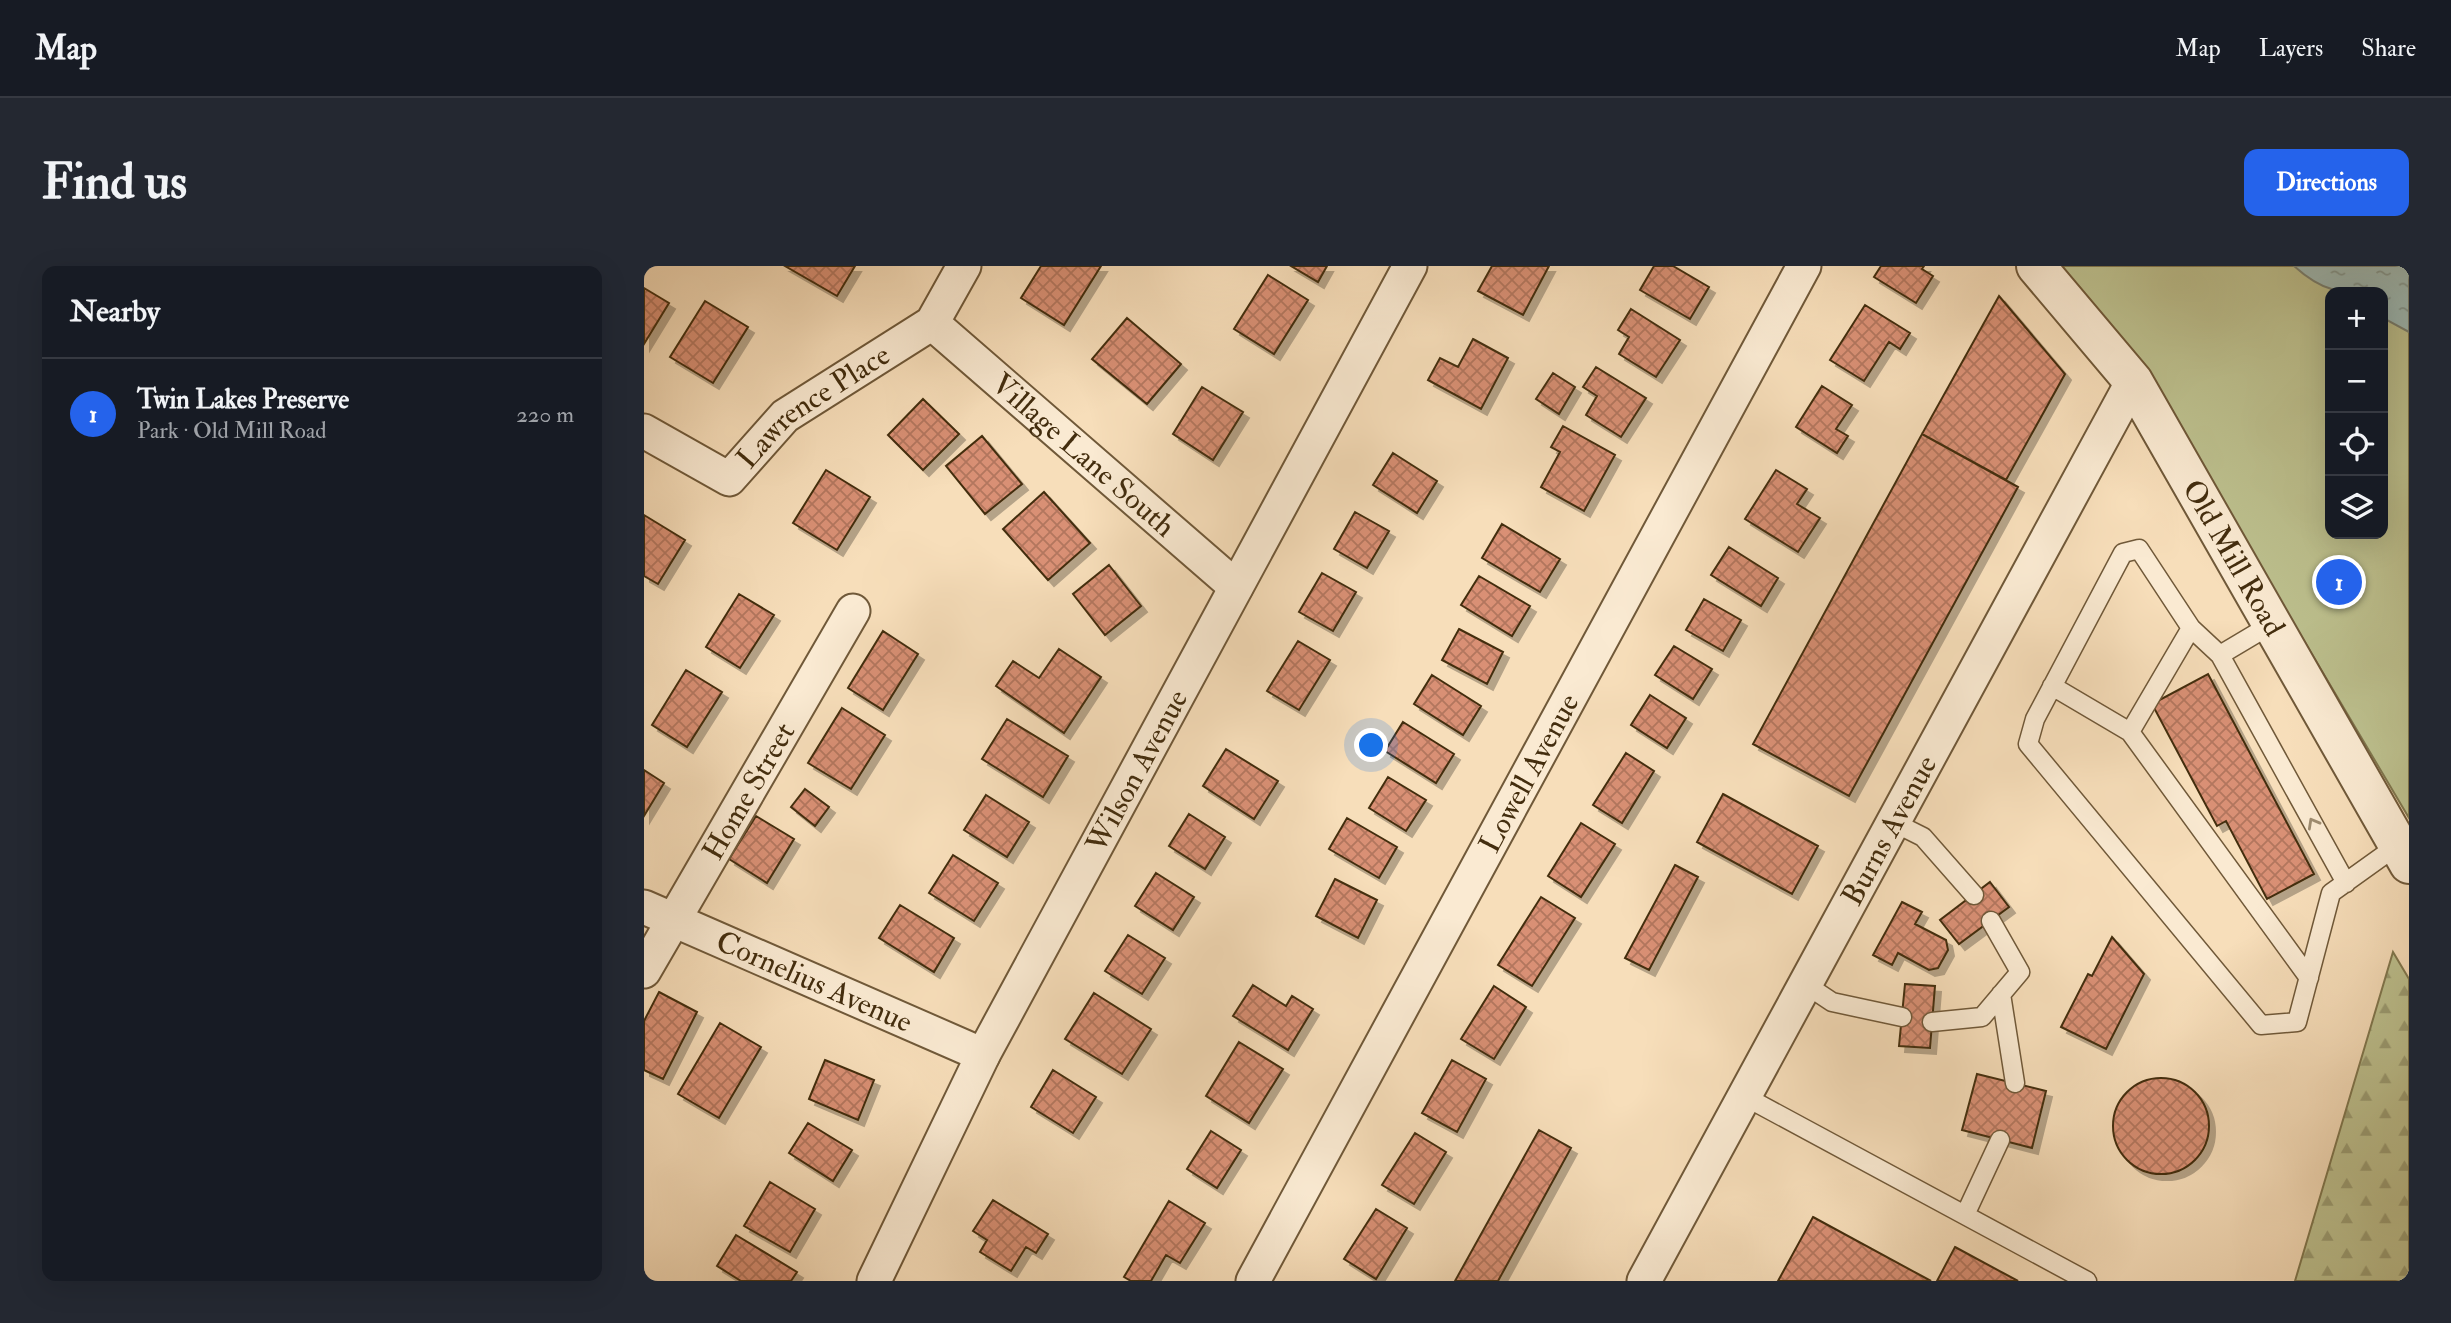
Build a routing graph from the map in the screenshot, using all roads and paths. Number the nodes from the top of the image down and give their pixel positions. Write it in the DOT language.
graph roads {
  1 [pos="964,266"];
  2 [pos="1410,266"];
  3 [pos="1804,266"];
  4 [pos="2036,266"];
  5 [pos="932,323"];
  6 [pos="2133,381"];
  7 [pos="644,431"];
  8 [pos="1236,587"];
  9 [pos="853,611"];
  10 [pos="2272,624"];
  11 [pos="2191,628"];
  12 [pos="2220,655"];
  13 [pos="2052,686"];
  14 [pos="2130,732"];
  15 [pos="1893,822"];
  16 [pos="2404,854"];
  17 [pos="2346,883"];
  18 [pos="1973,895"];
  19 [pos="658,914"];
  20 [pos="1990,921"];
  21 [pos="644,971"];
  22 [pos="2309,978"];
  23 [pos="1805,984"];
  24 [pos="2001,994"];
  25 [pos="1902,1017"];
  26 [pos="1932,1022"];
  27 [pos="983,1055"];
  28 [pos="2015,1083"];
  29 [pos="1744,1096"];
  30 [pos="2000,1140"];
  31 [pos="1965,1215"];
  32 [pos="874,1281"];
  33 [pos="1252,1281"];
  34 [pos="1644,1281"];
  35 [pos="2087,1281"];
  1 -- 5 [label="street, Lawrence Place"];
  2 -- 8 [label="street, Wilson Avenue"];
  3 -- 33 [label="street, Lowell Avenue"];
  4 -- 6 [label="street, Old Mill Road"];
  5 -- 7 [label="street, Lawrence Place"];
  5 -- 8 [label="street, Village Lane South"];
  6 -- 10 [label="street, Old Mill Road"];
  6 -- 15 [label="street, Burns Avenue"];
  8 -- 27 [label="street, Wilson Avenue"];
  9 -- 19 [label="street, Home Street"];
  10 -- 12 [label="lane"];
  10 -- 16 [label="street, Old Mill Road"];
  11 -- 12 [label="lane"];
  11 -- 13 [label="lane"];
  11 -- 14 [label="lane"];
  17 -- 12 [label="lane, one-way"];
  13 -- 14 [label="lane"];
  13 -- 22 [label="lane"];
  14 -- 22 [label="lane"];
  15 -- 18 [label="lane"];
  15 -- 23 [label="street, Burns Avenue"];
  16 -- 17 [label="lane"];
  17 -- 22 [label="lane"];
  19 -- 21 [label="street, Home Street"];
  19 -- 27 [label="street, Cornelius Avenue"];
  20 -- 24 [label="lane"];
  23 -- 25 [label="lane"];
  23 -- 29 [label="street, Burns Avenue"];
  24 -- 26 [label="lane"];
  24 -- 28 [label="lane"];
  27 -- 32 [label="street, Wilson Avenue"];
  29 -- 31 [label="lane"];
  29 -- 34 [label="street, Burns Avenue"];
  30 -- 31 [label="lane"];
  31 -- 35 [label="lane"];
}
